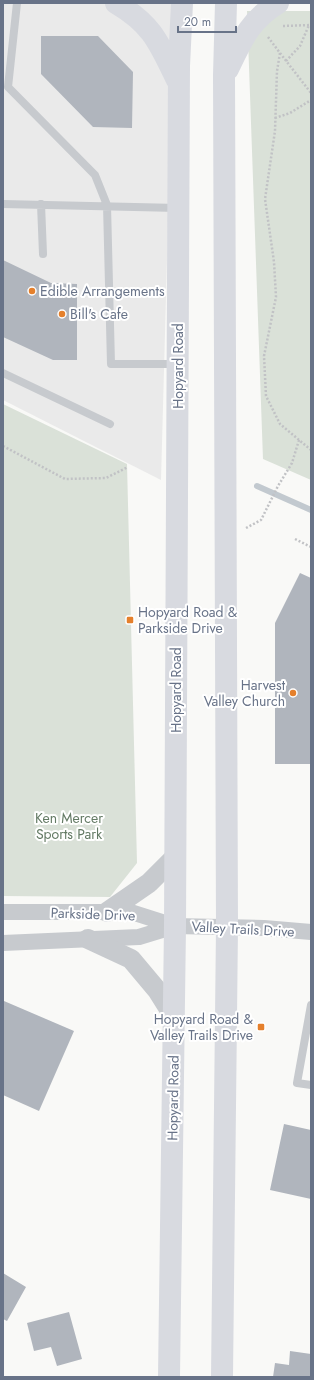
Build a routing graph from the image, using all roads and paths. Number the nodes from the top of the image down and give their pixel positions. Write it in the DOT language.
graph roads {
  1 [pos="17,3"];
  2 [pos="116,3"];
  3 [pos="182,3"];
  4 [pos="226,3"];
  5 [pos="278,3"];
  6 [pos="310,25"];
  7 [pos="278,29"];
  8 [pos="267,35"];
  9 [pos="280,53"];
  10 [pos="286,61"];
  11 [pos="224,75"];
  12 [pos="179,83"];
  13 [pos="5,86"];
  14 [pos="311,93"];
  15 [pos="311,100"];
  16 [pos="275,118"];
  17 [pos="3,204"];
  18 [pos="41,204"];
  19 [pos="107,206"];
  20 [pos="179,208"];
  21 [pos="43,254"];
  22 [pos="178,364"];
  23 [pos="3,373"];
  24 [pos="110,424"];
  25 [pos="300,440"];
  26 [pos="3,446"];
  27 [pos="311,450"];
  28 [pos="128,467"];
  29 [pos="261,520"];
  30 [pos="295,539"];
  31 [pos="311,547"];
  32 [pos="175,856"];
  33 [pos="3,912"];
  34 [pos="107,912"];
  35 [pos="175,926"];
  36 [pos="226,927"];
  37 [pos="311,932"];
  38 [pos="88,939"];
  39 [pos="3,942"];
  40 [pos="311,1005"];
  41 [pos="174,1017"];
  42 [pos="311,1085"];
  43 [pos="169,1377"];
  44 [pos="222,1377"];
  1 -- 13 [label="lane"];
  2 -- 12 [label="main road"];
  3 -- 12 [label="main road, Hopyard Road"];
  4 -- 11 [label="main road"];
  5 -- 11 [label="main road"];
  6 -- 7 [label="path"];
  6 -- 10 [label="path"];
  8 -- 9 [label="path"];
  9 -- 10 [label="path"];
  9 -- 16 [label="path"];
  10 -- 14 [label="path"];
  11 -- 36 [label="main road"];
  12 -- 20 [label="main road, Hopyard Road"];
  13 -- 19 [label="lane"];
  15 -- 16 [label="path"];
  16 -- 25 [label="path"];
  17 -- 18 [label="lane"];
  18 -- 19 [label="lane"];
  18 -- 21 [label="lane"];
  19 -- 20 [label="lane"];
  19 -- 22 [label="lane"];
  20 -- 22 [label="main road, Hopyard Road"];
  22 -- 32 [label="main road, Hopyard Road"];
  23 -- 24 [label="lane"];
  25 -- 27 [label="path"];
  25 -- 29 [label="path"];
  26 -- 28 [label="path"];
  30 -- 31 [label="path"];
  32 -- 34 [label="street"];
  32 -- 35 [label="main road, Hopyard Road"];
  33 -- 34 [label="street, Parkside Drive"];
  34 -- 35 [label="street, Parkside Drive"];
  35 -- 36 [label="street, Valley Trails Drive"];
  35 -- 38 [label="street, Parkside Drive"];
  35 -- 41 [label="main road, Hopyard Road"];
  36 -- 37 [label="street, Valley Trails Drive"];
  36 -- 44 [label="main road"];
  38 -- 39 [label="street, Parkside Drive"];
  38 -- 41 [label="street"];
  40 -- 42 [label="lane"];
  41 -- 43 [label="main road, Hopyard Road"];
}
